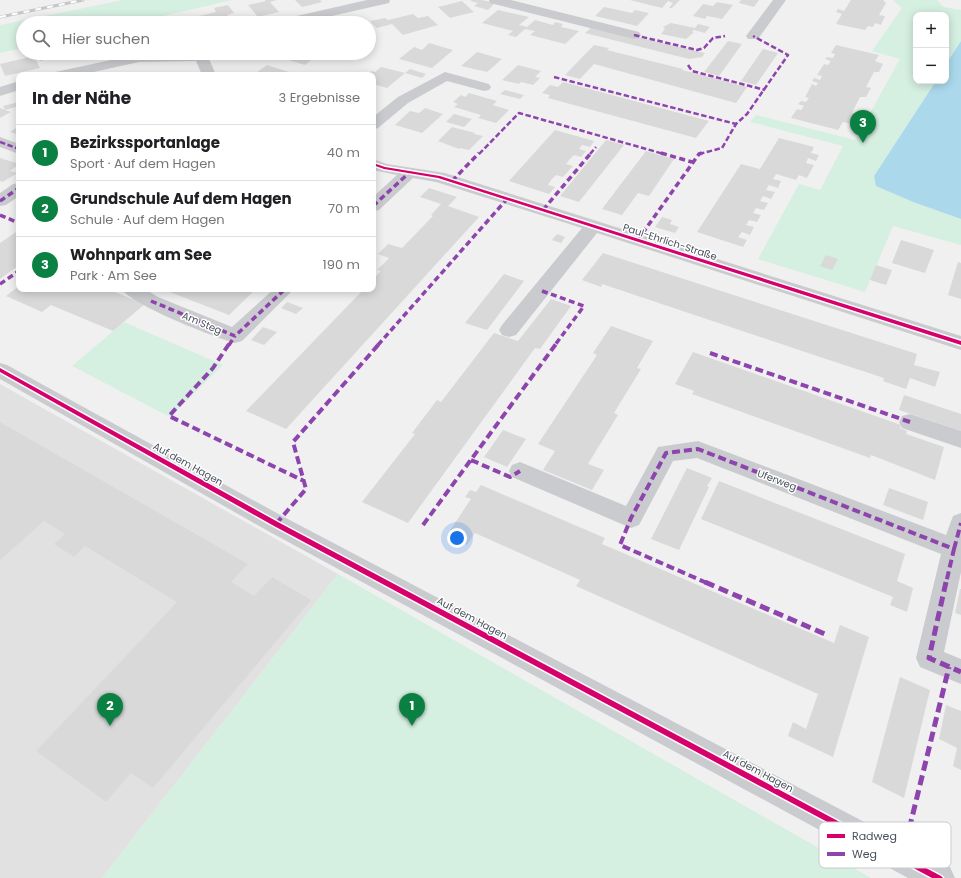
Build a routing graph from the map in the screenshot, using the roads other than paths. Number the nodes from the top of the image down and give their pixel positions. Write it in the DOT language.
graph roads {
  1 [pos="384,0"];
  2 [pos="495,0"];
  3 [pos="780,0"];
  4 [pos="314,16"];
  5 [pos="634,35"];
  6 [pos="753,36"];
  7 [pos="130,60"];
  8 [pos="206,60"];
  9 [pos="74,72"];
  10 [pos="208,72"];
  11 [pos="16,86"];
  12 [pos="484,87"];
  13 [pos="0,92"];
  14 [pos="376,122"];
  15 [pos="0,142"];
  16 [pos="16,148"];
  17 [pos="376,165"];
  18 [pos="410,172"];
  19 [pos="16,190"];
  20 [pos="0,201"];
  21 [pos="376,203"];
  22 [pos="593,227"];
  23 [pos="136,292"];
  24 [pos="282,292"];
  25 [pos="509,330"];
  26 [pos="961,343"];
  27 [pos="0,370"];
  28 [pos="910,422"];
  29 [pos="961,440"];
  30 [pos="520,471"];
  31 [pos="961,523"];
  32 [pos="954,549"];
  33 [pos="961,672"];
  34 [pos="834,822"];
  35 [pos="920,868"];
  36 [pos="939,878"];
  1 -- 4 [label="street"];
  2 -- 5 [label="street"];
  3 -- 6 [label="street"];
  7 -- 9 [label="street"];
  8 -- 10 [label="street"];
  11 -- 13 [label="street"];
  12 -- 14 [label="street"];
  15 -- 16 [label="street"];
  17 -- 18 [label="street, Paul-Ehrlich-Straße"];
  18 -- 21 [label="street"];
  18 -- 22 [label="street, Paul-Ehrlich-Straße"];
  19 -- 20 [label="street"];
  22 -- 25 [label="street"];
  22 -- 26 [label="street, Paul-Ehrlich-Straße"];
  23 -- 24 [label="street, Am Steg"];
  27 -- 34 [label="street, Auf dem Hagen"];
  28 -- 29 [label="street"];
  30 -- 32 [label="street, Uferweg"];
  31 -- 32 [label="street"];
  32 -- 33 [label="street"];
  35 -- 36 [label="street, Auf dem Hagen"];
}
